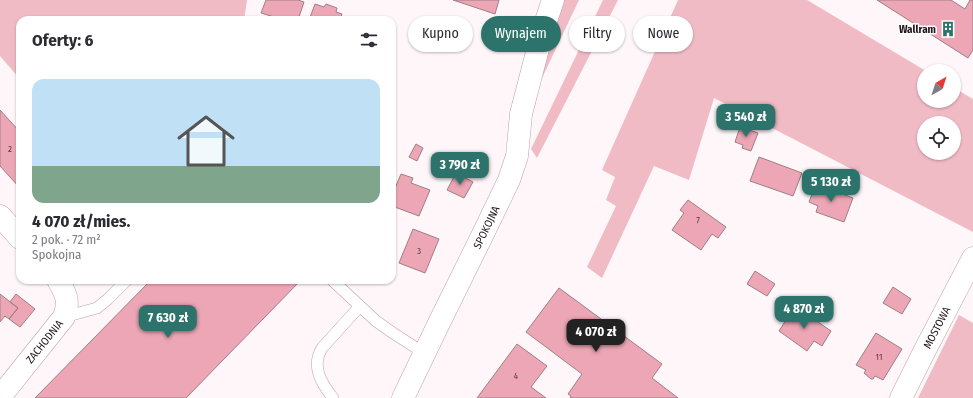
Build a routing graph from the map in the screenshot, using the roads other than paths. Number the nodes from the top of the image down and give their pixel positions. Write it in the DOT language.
graph roads {
  1 [pos="553,0"];
  2 [pos="0,216"];
  3 [pos="16,234"];
  4 [pos="973,258"];
  5 [pos="60,284"];
  6 [pos="123,284"];
  7 [pos="336,284"];
  8 [pos="360,306"];
  9 [pos="64,317"];
  10 [pos="424,353"];
  11 [pos="0,397"];
  12 [pos="333,398"];
  13 [pos="403,398"];
  14 [pos="902,398"];
  1 -- 10 [label="street, SPOKOJNA"];
  2 -- 3 [label="street"];
  4 -- 14 [label="street, MOSTOWA"];
  5 -- 9 [label="street, ZACHODNIA"];
  6 -- 9 [label="lane"];
  7 -- 8 [label="lane"];
  8 -- 10 [label="lane"];
  8 -- 12 [label="lane"];
  9 -- 11 [label="street, ZACHODNIA"];
  10 -- 13 [label="street, SPOKOJNA"];
}
